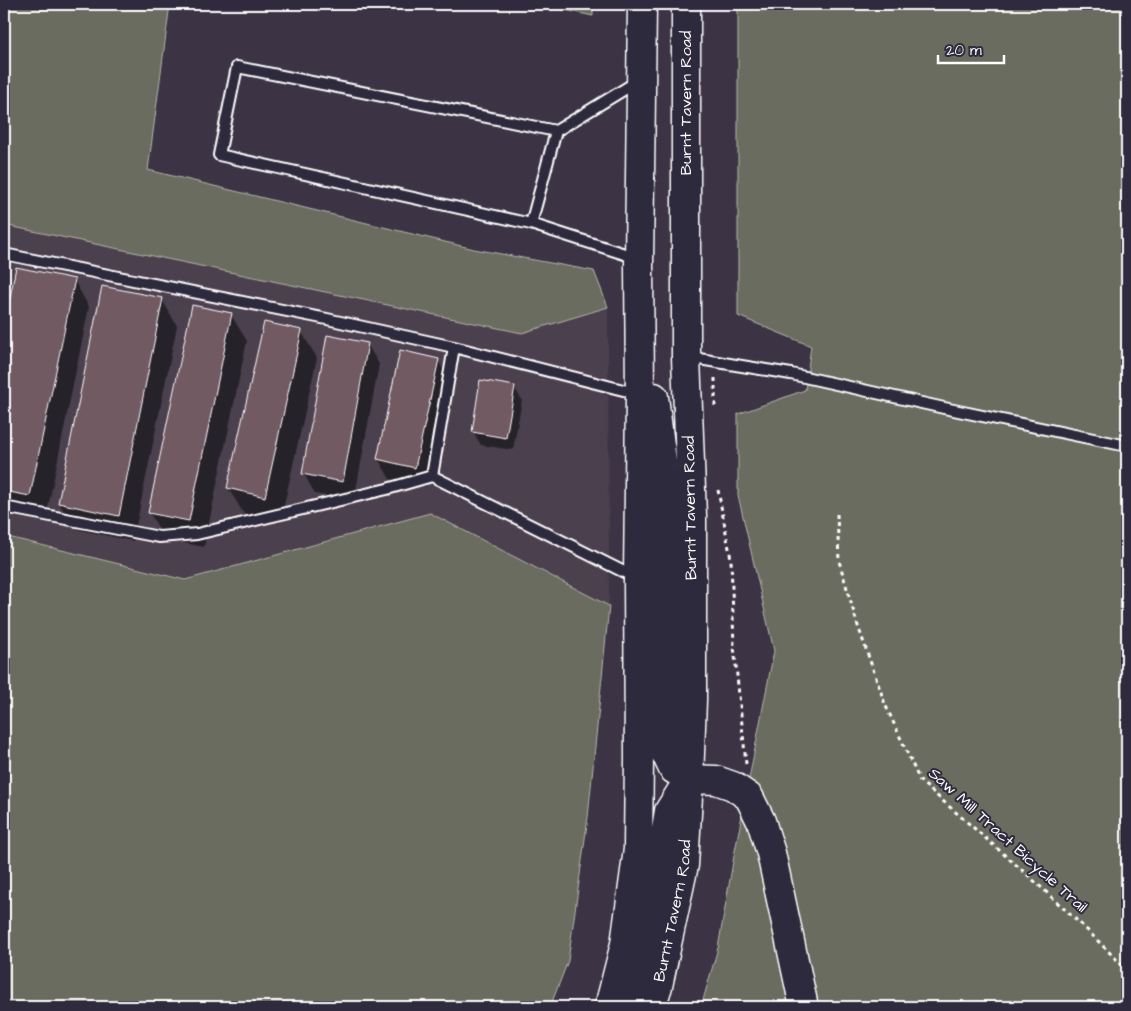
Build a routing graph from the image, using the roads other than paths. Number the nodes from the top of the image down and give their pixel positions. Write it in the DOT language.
graph roads {
  1 [pos="642,4"];
  2 [pos="686,4"];
  3 [pos="641,79"];
  4 [pos="556,131"];
  5 [pos="531,224"];
  6 [pos="4,254"];
  7 [pos="639,262"];
  8 [pos="454,347"];
  9 [pos="686,357"];
  10 [pos="640,395"];
  11 [pos="1127,446"];
  12 [pos="432,476"];
  13 [pos="4,507"];
  14 [pos="638,578"];
  15 [pos="689,779"];
  16 [pos="609,1007"];
  17 [pos="628,1007"];
  18 [pos="651,1007"];
  19 [pos="804,1007"];
  1 -- 3 [label="main road"];
  2 -- 9 [label="main road, Burnt Tavern Road"];
  3 -- 4 [label="lane"];
  3 -- 7 [label="main road"];
  4 -- 5 [label="lane"];
  4 -- 5 [label="lane"];
  5 -- 7 [label="lane"];
  6 -- 8 [label="lane"];
  7 -- 10 [label="main road"];
  7 -- 15 [label="main road"];
  8 -- 10 [label="lane"];
  8 -- 12 [label="lane"];
  9 -- 11 [label="lane"];
  9 -- 15 [label="main road, Burnt Tavern Road"];
  10 -- 14 [label="main road"];
  12 -- 13 [label="lane"];
  12 -- 14 [label="lane"];
  14 -- 16 [label="main road"];
  15 -- 17 [label="main road"];
  15 -- 18 [label="main road, Burnt Tavern Road"];
  15 -- 19 [label="main road"];
}
